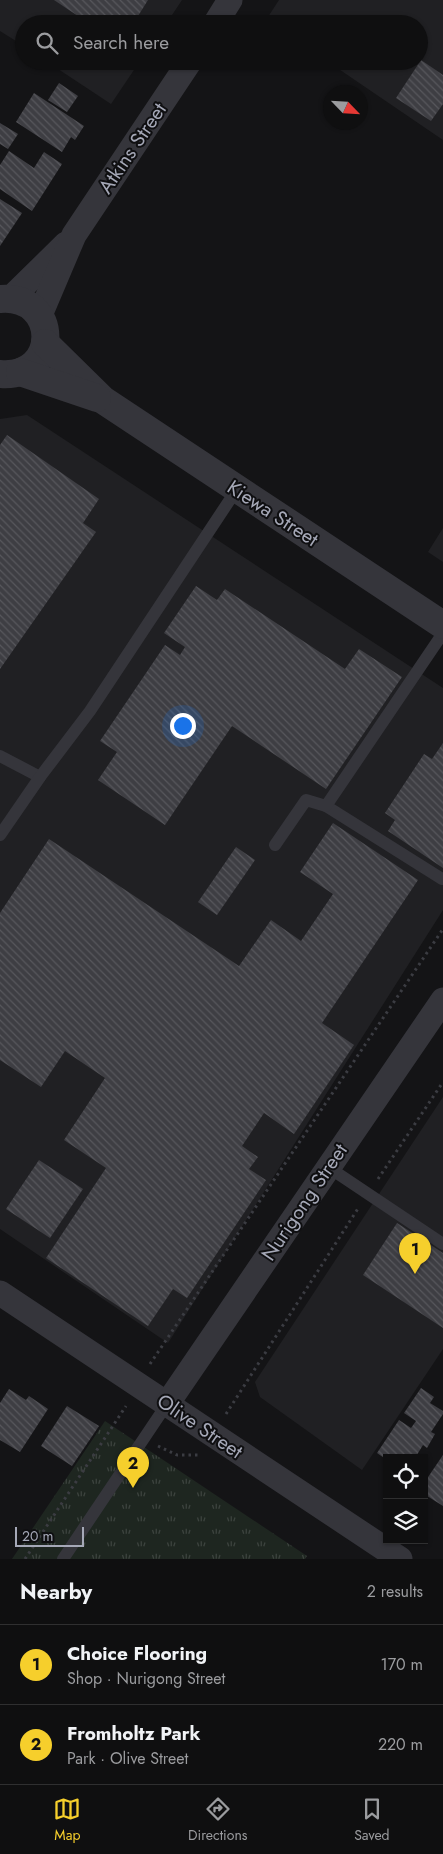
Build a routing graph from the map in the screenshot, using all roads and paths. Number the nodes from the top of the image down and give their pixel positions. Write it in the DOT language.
graph roads {
  1 [pos="230,0"];
  2 [pos="221,15"];
  3 [pos="184,70"];
  4 [pos="74,236"];
  5 [pos="5,299"];
  6 [pos="40,315"];
  7 [pos="46,343"];
  8 [pos="5,373"];
  9 [pos="104,400"];
  10 [pos="238,490"];
  11 [pos="443,625"];
  12 [pos="443,633"];
  13 [pos="0,756"];
  14 [pos="40,777"];
  15 [pos="326,806"];
  16 [pos="0,835"];
  17 [pos="274,845"];
  18 [pos="442,879"];
  19 [pos="443,929"];
  20 [pos="443,1000"];
  21 [pos="443,1082"];
  22 [pos="328,1167"];
  23 [pos="368,1194"];
  24 [pos="443,1244"];
  25 [pos="0,1292"];
  26 [pos="138,1385"];
  27 [pos="235,1400"];
  28 [pos="167,1404"];
  29 [pos="145,1437"];
  30 [pos="198,1456"];
  31 [pos="25,1559"];
  32 [pos="63,1559"];
  33 [pos="400,1559"];
  1 -- 2 [label="street"];
  3 -- 4 [label="street, Atkins Street"];
  4 -- 5 [label="street, Atkins Street"];
  4 -- 6 [label="street, Atkins Street"];
  5 -- 6 [label="street"];
  6 -- 7 [label="street"];
  7 -- 8 [label="street"];
  7 -- 9 [label="street, Kiewa Street"];
  8 -- 9 [label="street, Kiewa Street"];
  9 -- 10 [label="street, Kiewa Street"];
  10 -- 11 [label="street, Kiewa Street"];
  10 -- 14 [label="lane"];
  12 -- 15 [label="lane"];
  13 -- 14 [label="lane"];
  14 -- 16 [label="lane"];
  15 -- 17 [label="lane"];
  15 -- 18 [label="lane"];
  19 -- 26 [label="path"];
  20 -- 22 [label="street, Nurigong Street"];
  21 -- 23 [label="path"];
  22 -- 23 [label="lane"];
  22 -- 28 [label="street, Nurigong Street"];
  23 -- 24 [label="lane"];
  23 -- 27 [label="path"];
  25 -- 26 [label="street, Olive Street"];
  26 -- 28 [label="street, Olive Street"];
  26 -- 31 [label="path"];
  28 -- 29 [label="lane"];
  28 -- 33 [label="street, Olive Street"];
  29 -- 30 [label="path"];
  29 -- 32 [label="lane"];
}
